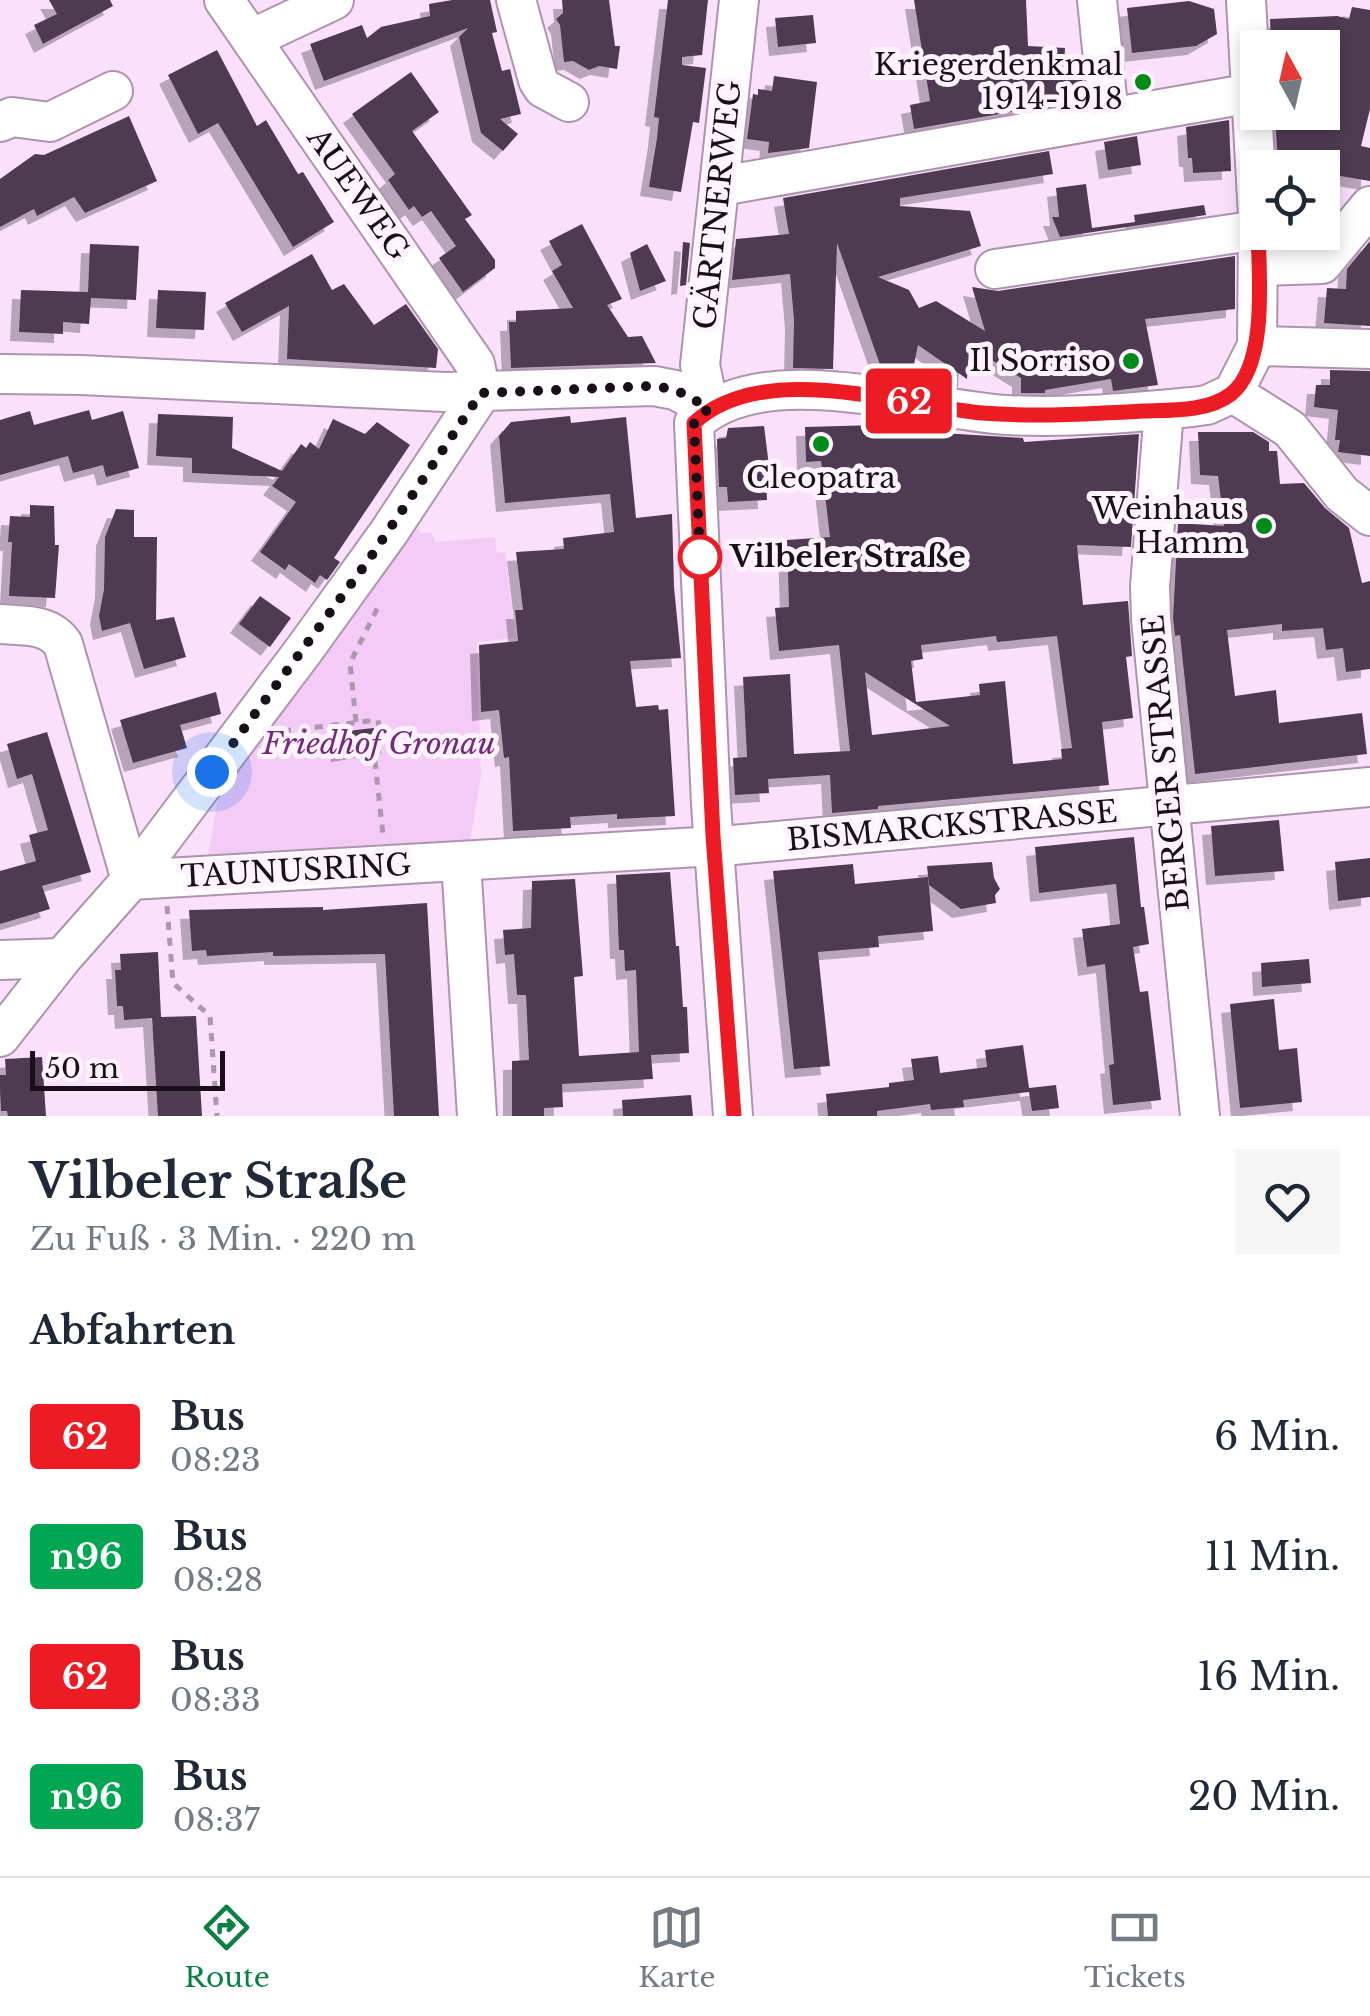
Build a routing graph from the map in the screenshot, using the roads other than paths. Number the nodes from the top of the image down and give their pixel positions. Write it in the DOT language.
graph roads {
  1 [pos="224,0"];
  2 [pos="334,0"];
  3 [pos="516,0"];
  4 [pos="739,0"];
  5 [pos="1096,0"];
  6 [pos="1246,0"];
  7 [pos="1248,30"];
  8 [pos="251,39"];
  9 [pos="113,91"];
  10 [pos="1240,95"];
  11 [pos="569,102"];
  12 [pos="1109,118"];
  13 [pos="0,122"];
  14 [pos="721,186"];
  15 [pos="1370,206"];
  16 [pos="1340,242"];
  17 [pos="1240,245"];
  18 [pos="1258,250"];
  19 [pos="1279,250"];
  20 [pos="1334,250"];
  21 [pos="995,269"];
  22 [pos="1258,346"];
  23 [pos="1370,349"];
  24 [pos="0,361"];
  25 [pos="0,374"];
  26 [pos="81,375"];
  27 [pos="481,393"];
  28 [pos="1233,393"];
  29 [pos="709,408"];
  30 [pos="1164,410"];
  31 [pos="1370,516"];
  32 [pos="0,624"];
  33 [pos="1370,786"];
  34 [pos="1170,807"];
  35 [pos="714,846"];
  36 [pos="461,862"];
  37 [pos="131,880"];
  38 [pos="62,958"];
  39 [pos="0,960"];
  40 [pos="0,1037"];
  41 [pos="477,1116"];
  42 [pos="734,1116"];
  43 [pos="1200,1116"];
  1 -- 8 [label="street, AUEWEG"];
  2 -- 8 [label="street"];
  3 -- 11 [label="street"];
  4 -- 14 [label="street, GÄRTNERWEG"];
  5 -- 12 [label="street"];
  6 -- 7 [label="street"];
  8 -- 27 [label="street, AUEWEG"];
  9 -- 13 [label="street"];
  10 -- 12 [label="street"];
  12 -- 14 [label="street"];
  14 -- 29 [label="street, GÄRTNERWEG"];
  15 -- 16 [label="street"];
  17 -- 21 [label="street"];
  18 -- 22 [label="street"];
  19 -- 20 [label="street"];
  22 -- 23 [label="street"];
  22 -- 28 [label="street"];
  24 -- 26 [label="street"];
  25 -- 26 [label="street"];
  26 -- 27 [label="street"];
  27 -- 29 [label="street"];
  27 -- 37 [label="street"];
  28 -- 30 [label="street"];
  28 -- 31 [label="street"];
  29 -- 30 [label="street"];
  29 -- 35 [label="street"];
  30 -- 34 [label="street, BERGER STRASSE"];
  32 -- 37 [label="street"];
  33 -- 34 [label="street, BISMARCKSTRASSE"];
  34 -- 35 [label="street, BISMARCKSTRASSE"];
  34 -- 43 [label="street, BERGER STRASSE"];
  35 -- 36 [label="street, TAUNUSRING"];
  35 -- 42 [label="street"];
  36 -- 37 [label="street, TAUNUSRING"];
  36 -- 41 [label="street"];
  37 -- 38 [label="street"];
  38 -- 39 [label="street"];
  38 -- 40 [label="street"];
}
